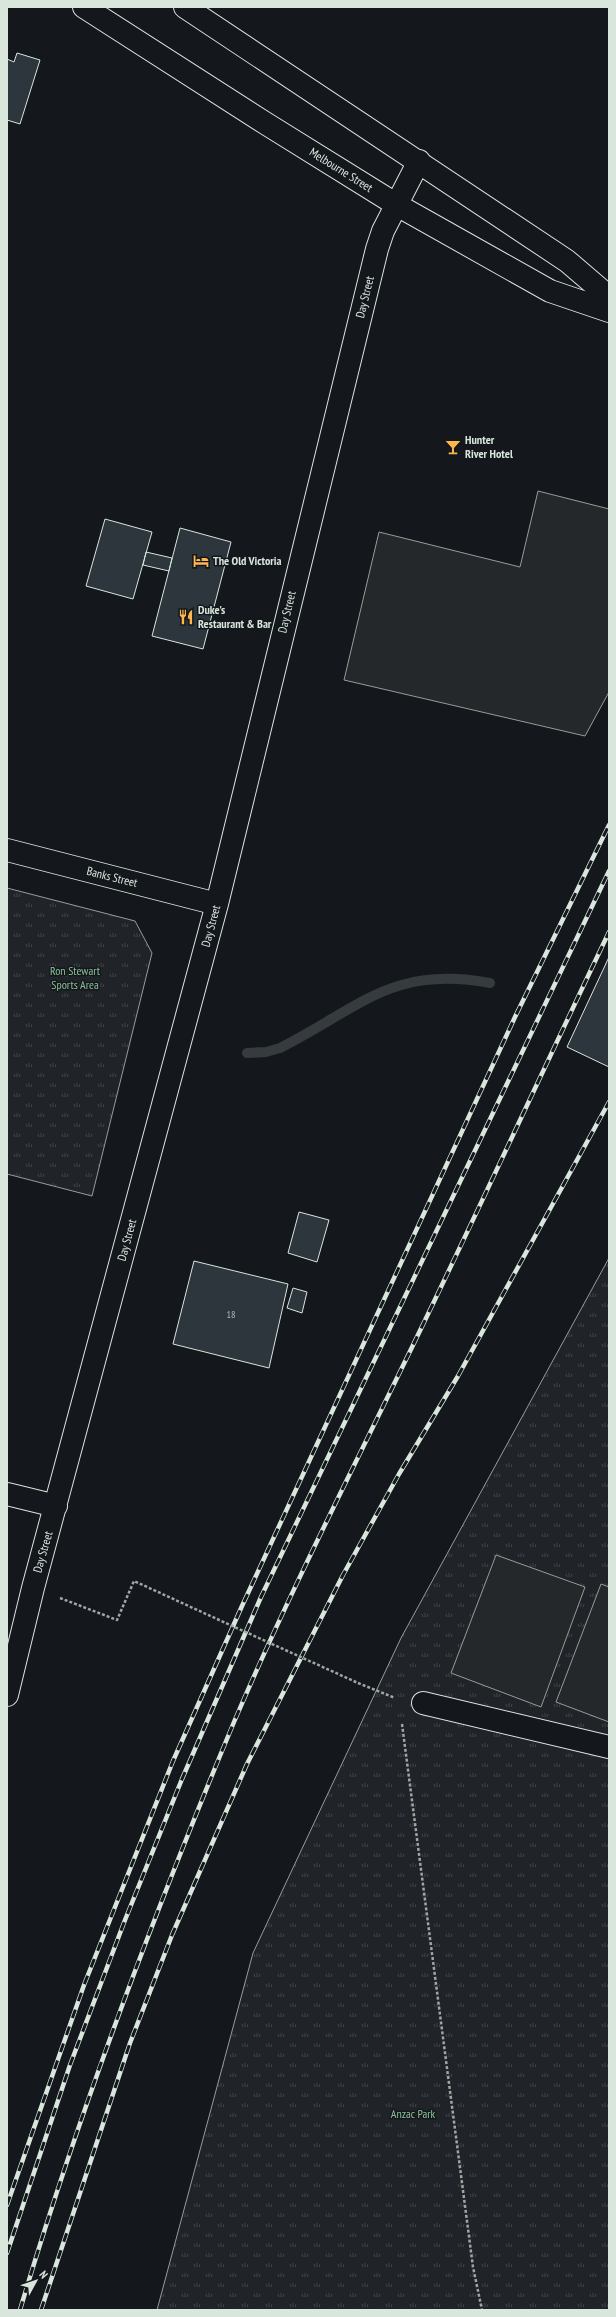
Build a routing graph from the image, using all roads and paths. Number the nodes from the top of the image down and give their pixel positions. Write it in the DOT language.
graph roads {
  1 [pos="84,7"];
  2 [pos="185,7"];
  3 [pos="419,162"];
  4 [pos="397,205"];
  5 [pos="609,297"];
  6 [pos="609,311"];
  7 [pos="7,850"];
  8 [pos="217,904"];
  9 [pos="7,1494"];
  10 [pos="56,1506"];
  11 [pos="33,1588"];
  12 [pos="12,1655"];
  13 [pos="7,1695"];
  14 [pos="402,1702"];
  15 [pos="423,1703"];
  16 [pos="402,1722"];
  17 [pos="609,1747"];
  18 [pos="482,2310"];
  1 -- 4 [label="street, Melbourne Street"];
  2 -- 3 [label="street"];
  3 -- 4 [label="street, Day Street"];
  3 -- 5 [label="street"];
  4 -- 6 [label="street, Melbourne Street"];
  4 -- 8 [label="street, Day Street"];
  7 -- 8 [label="street, Banks Street"];
  8 -- 10 [label="street, Day Street"];
  9 -- 10 [label="street"];
  10 -- 11 [label="street, Day Street"];
  11 -- 12 [label="street, Day Street"];
  11 -- 14 [label="path, bridge"];
  12 -- 13 [label="street, Day Street"];
  15 -- 17 [label="street"];
  16 -- 18 [label="path"];
}
